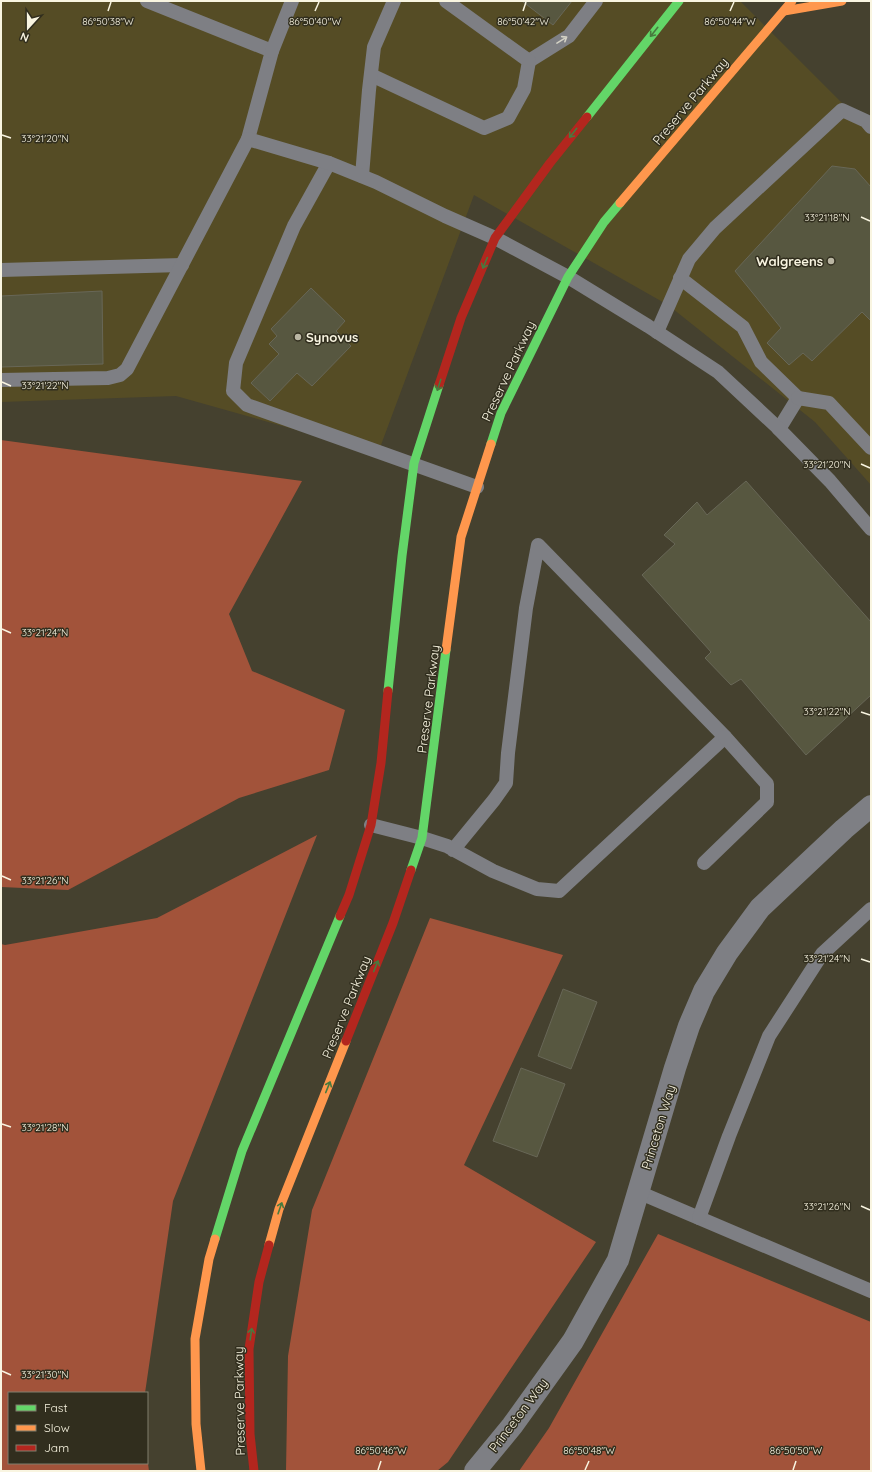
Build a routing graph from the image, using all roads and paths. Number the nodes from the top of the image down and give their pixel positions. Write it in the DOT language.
graph roads {
  1 [pos="147,1"];
  2 [pos="292,1"];
  3 [pos="394,1"];
  4 [pos="446,1"];
  5 [pos="596,1"];
  6 [pos="679,1"];
  7 [pos="792,1"];
  8 [pos="842,1"];
  9 [pos="784,11"];
  10 [pos="272,51"];
  11 [pos="529,61"];
  12 [pos="371,75"];
  13 [pos="871,127"];
  14 [pos="248,139"];
  15 [pos="329,163"];
  16 [pos="362,176"];
  17 [pos="496,238"];
  18 [pos="182,265"];
  19 [pos="1,270"];
  20 [pos="568,277"];
  21 [pos="680,278"];
  22 [pos="657,332"];
  23 [pos="1,380"];
  24 [pos="798,398"];
  25 [pos="779,429"];
  26 [pos="871,448"];
  27 [pos="414,464"];
  28 [pos="477,487"];
  29 [pos="870,525"];
  30 [pos="725,737"];
  31 [pos="871,806"];
  32 [pos="371,824"];
  33 [pos="422,838"];
  34 [pos="453,850"];
  35 [pos="704,863"];
  36 [pos="871,909"];
  37 [pos="638,1192"];
  38 [pos="699,1218"];
  39 [pos="871,1291"];
  40 [pos="201,1471"];
  41 [pos="254,1471"];
  42 [pos="475,1471"];
  1 -- 10 [label="lane"];
  2 -- 10 [label="lane"];
  3 -- 12 [label="lane"];
  4 -- 11 [label="lane"];
  11 -- 5 [label="lane, one-way"];
  6 -- 17 [label="street, one-way"];
  7 -- 9 [label="street, Preserve Parkway"];
  8 -- 9 [label="street"];
  9 -- 20 [label="street, Preserve Parkway"];
  10 -- 14 [label="lane"];
  11 -- 12 [label="lane"];
  12 -- 16 [label="lane"];
  13 -- 21 [label="lane"];
  14 -- 15 [label="lane"];
  14 -- 18 [label="lane"];
  15 -- 16 [label="lane"];
  15 -- 27 [label="lane"];
  16 -- 17 [label="lane"];
  17 -- 20 [label="lane"];
  17 -- 27 [label="street, one-way"];
  18 -- 19 [label="lane"];
  18 -- 23 [label="lane"];
  20 -- 22 [label="lane"];
  20 -- 28 [label="street, Preserve Parkway"];
  21 -- 22 [label="lane"];
  21 -- 24 [label="lane"];
  22 -- 25 [label="lane"];
  24 -- 25 [label="lane"];
  24 -- 26 [label="lane"];
  25 -- 29 [label="lane"];
  27 -- 28 [label="lane"];
  27 -- 32 [label="street"];
  28 -- 33 [label="street, Preserve Parkway"];
  30 -- 34 [label="lane"];
  30 -- 34 [label="lane"];
  30 -- 35 [label="lane"];
  31 -- 37 [label="street, Princeton Way"];
  32 -- 33 [label="lane"];
  32 -- 40 [label="street"];
  33 -- 34 [label="lane"];
  41 -- 33 [label="street, Preserve Parkway, one-way"];
  36 -- 38 [label="lane"];
  37 -- 38 [label="lane"];
  37 -- 42 [label="street, Princeton Way"];
  38 -- 39 [label="lane"];
}
